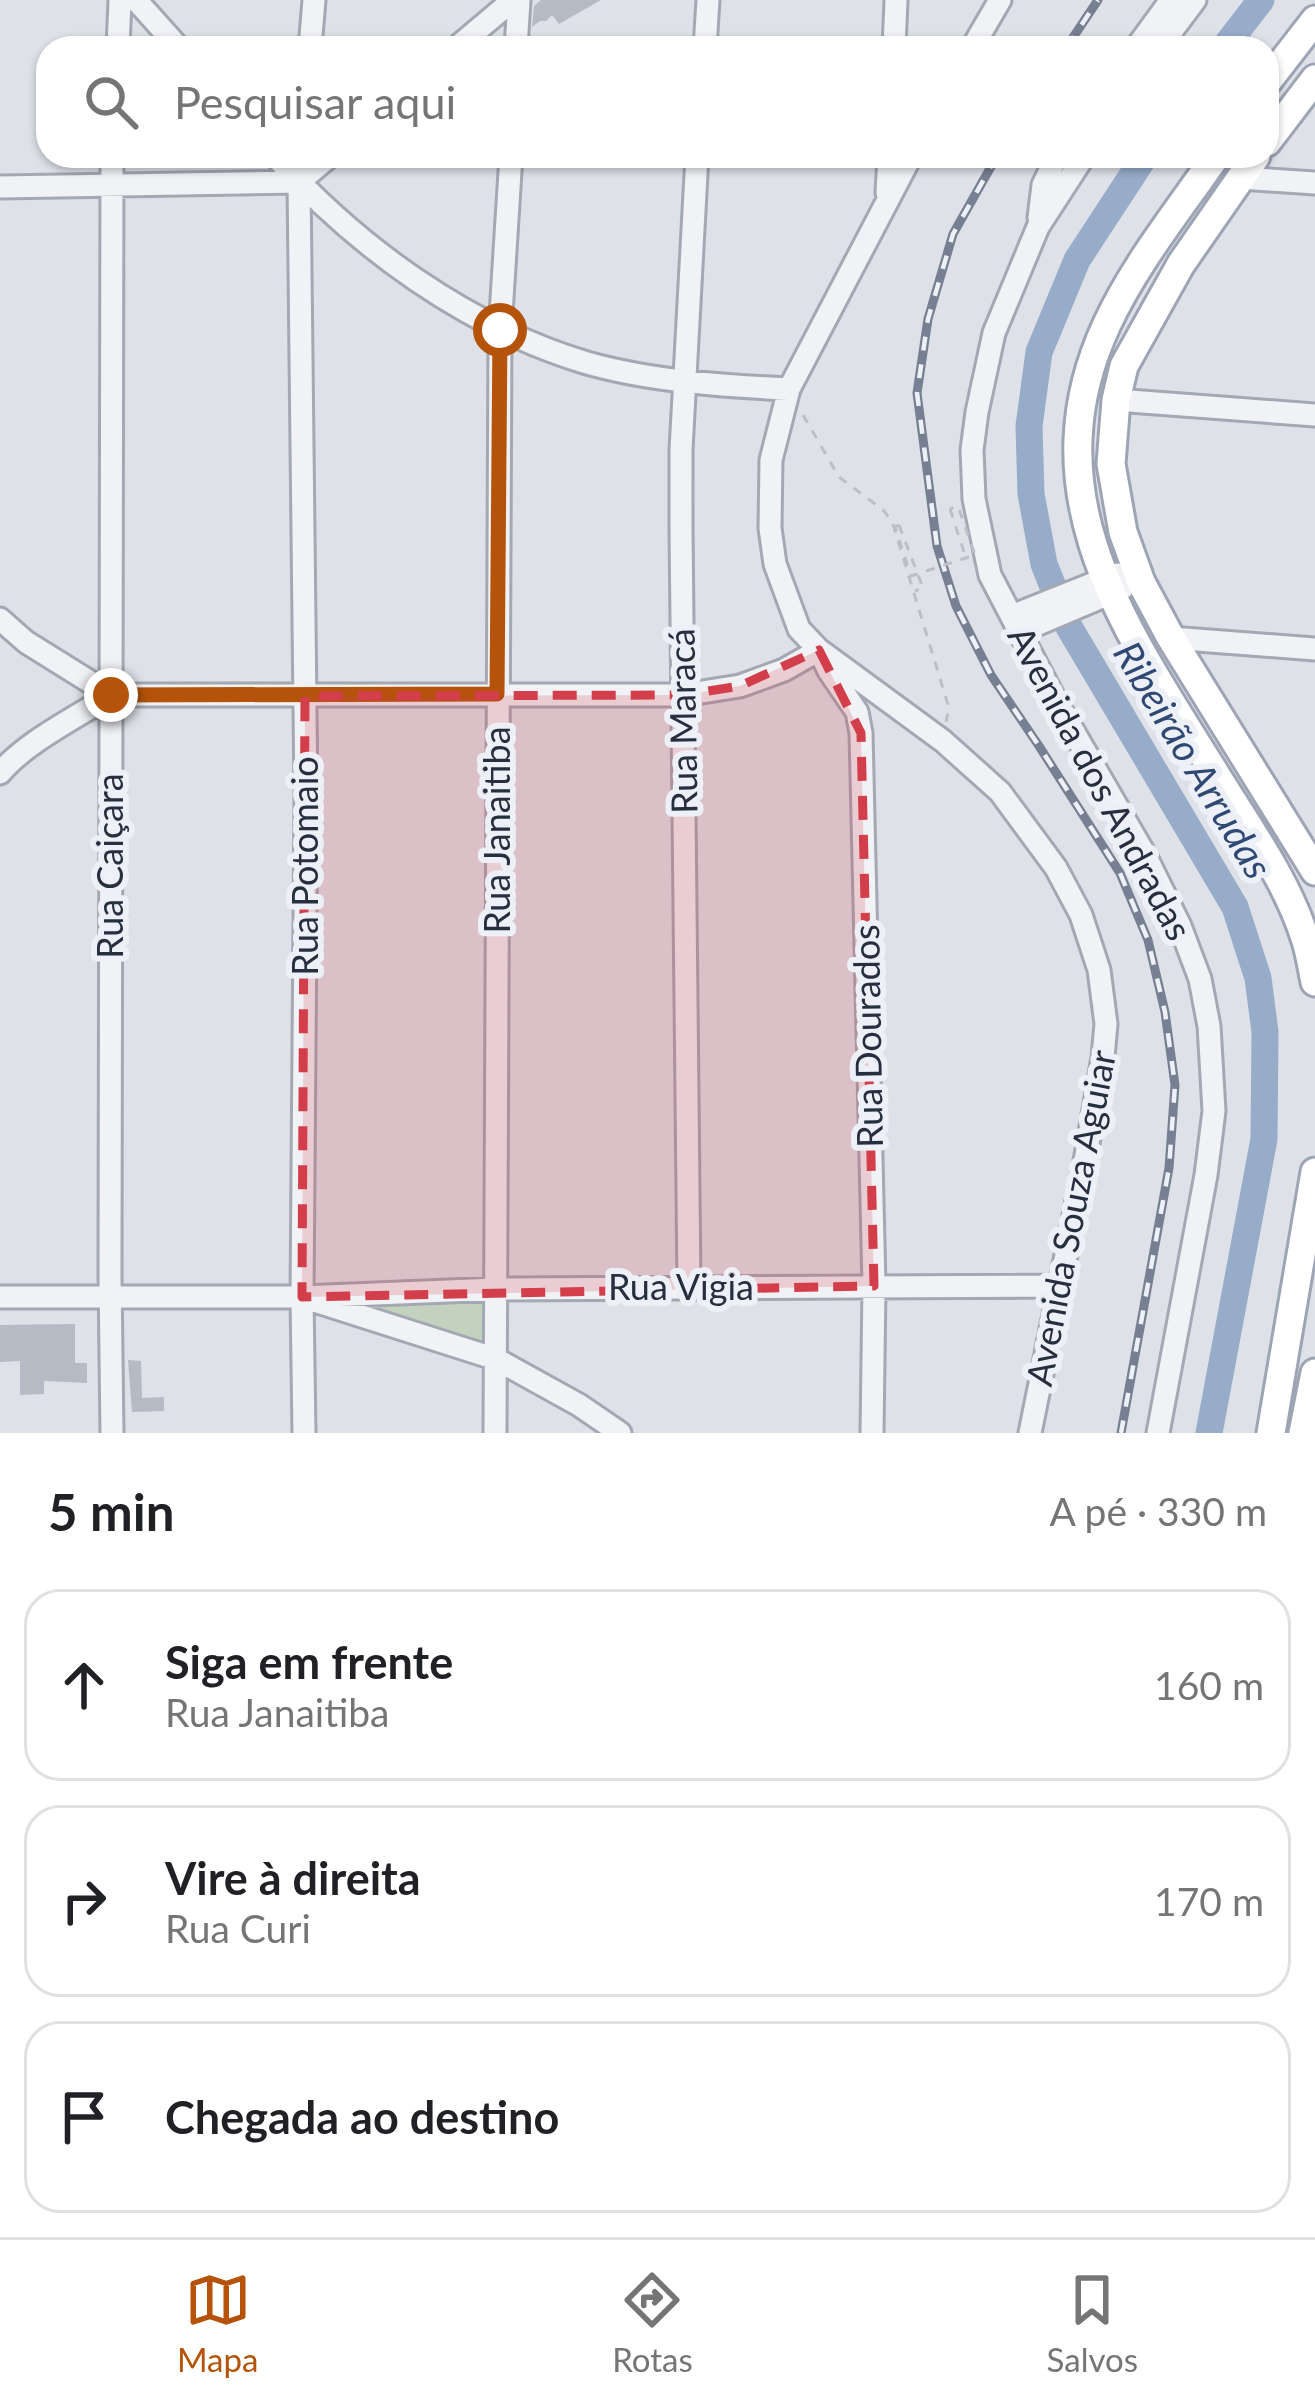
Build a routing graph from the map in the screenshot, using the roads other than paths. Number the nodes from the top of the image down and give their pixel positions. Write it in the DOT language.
graph roads {
  1 [pos="120,0"];
  2 [pos="136,0"];
  3 [pos="314,0"];
  4 [pos="516,0"];
  5 [pos="708,0"];
  6 [pos="896,0"];
  7 [pos="1000,0"];
  8 [pos="1172,0"];
  9 [pos="1195,0"];
  10 [pos="1314,22"];
  11 [pos="118,36"];
  12 [pos="168,36"];
  13 [pos="311,36"];
  14 [pos="472,36"];
  15 [pos="516,36"];
  16 [pos="706,36"];
  17 [pos="894,36"];
  18 [pos="979,36"];
  19 [pos="1145,36"];
  20 [pos="1169,36"];
  21 [pos="1279,67"];
  22 [pos="1315,79"];
  23 [pos="1279,126"];
  24 [pos="111,168"];
  25 [pos="286,168"];
  26 [pos="300,168"];
  27 [pos="316,168"];
  28 [pos="510,168"];
  29 [pos="696,168"];
  30 [pos="888,168"];
  31 [pos="904,168"];
  32 [pos="1051,168"];
  33 [pos="1076,168"];
  34 [pos="1208,168"];
  35 [pos="1247,168"];
  36 [pos="1252,168"];
  37 [pos="299,182"];
  38 [pos="1315,183"];
  39 [pos="0,188"];
  40 [pos="110,188"];
  41 [pos="887,199"];
  42 [pos="1038,227"];
  43 [pos="500,330"];
  44 [pos="685,380"];
  45 [pos="789,389"];
  46 [pos="1115,400"];
  47 [pos="1315,415"];
  48 [pos="1138,575"];
  49 [pos="1102,587"];
  50 [pos="0,619"];
  51 [pos="1022,621"];
  52 [pos="1171,638"];
  53 [pos="1315,649"];
  54 [pos="819,650"];
  55 [pos="497,694"];
  56 [pos="111,695"];
  57 [pos="683,695"];
  58 [pos="304,696"];
  59 [pos="0,773"];
  60 [pos="1315,871"];
  61 [pos="1315,982"];
  62 [pos="1315,1172"];
  63 [pos="689,1286"];
  64 [pos="874,1286"];
  65 [pos="1060,1286"];
  66 [pos="497,1288"];
  67 [pos="0,1297"];
  68 [pos="110,1297"];
  69 [pos="302,1297"];
  70 [pos="496,1360"];
  71 [pos="1315,1372"];
  72 [pos="112,1433"];
  73 [pos="304,1433"];
  74 [pos="495,1433"];
  75 [pos="620,1433"];
  76 [pos="872,1433"];
  77 [pos="1030,1433"];
  78 [pos="1158,1433"];
  79 [pos="1271,1433"];
  80 [pos="1303,1433"];
  1 -- 11 [label="street"];
  2 -- 12 [label="street"];
  3 -- 13 [label="street"];
  4 -- 14 [label="street"];
  4 -- 15 [label="street"];
  5 -- 16 [label="street"];
  6 -- 17 [label="street"];
  7 -- 18 [label="street"];
  8 -- 19 [label="street"];
  9 -- 20 [label="street"];
  10 -- 21 [label="main road"];
  22 -- 23 [label="main road"];
  24 -- 40 [label="street, Rua Caiçara"];
  25 -- 37 [label="street"];
  26 -- 37 [label="street, Rua Potomaio"];
  27 -- 37 [label="street"];
  28 -- 43 [label="street, Rua Janaitiba"];
  29 -- 44 [label="street, Rua Maracá"];
  30 -- 41 [label="street"];
  31 -- 41 [label="street, Avenida Souza Aguiar"];
  32 -- 42 [label="street"];
  33 -- 42 [label="street, Avenida dos Andradas"];
  34 -- 49 [label="main road"];
  35 -- 46 [label="main road"];
  36 -- 38 [label="street"];
  37 -- 40 [label="street"];
  37 -- 43 [label="street"];
  37 -- 58 [label="street, Rua Potomaio"];
  39 -- 40 [label="street"];
  40 -- 56 [label="street, Rua Caiçara"];
  41 -- 45 [label="street, Avenida Souza Aguiar"];
  42 -- 51 [label="street, Avenida dos Andradas"];
  43 -- 44 [label="street"];
  43 -- 55 [label="street, Rua Janaitiba"];
  44 -- 45 [label="street"];
  44 -- 57 [label="street, Rua Maracá"];
  45 -- 54 [label="street, Avenida Souza Aguiar"];
  46 -- 47 [label="street"];
  46 -- 48 [label="main road"];
  48 -- 49 [label="street"];
  48 -- 52 [label="main road"];
  49 -- 51 [label="street"];
  49 -- 61 [label="main road"];
  50 -- 56 [label="street"];
  51 -- 78 [label="street, Avenida dos Andradas"];
  52 -- 53 [label="street"];
  52 -- 60 [label="main road"];
  54 -- 57 [label="street"];
  54 -- 64 [label="street, Rua Dourados"];
  54 -- 65 [label="street, Avenida Souza Aguiar"];
  55 -- 57 [label="street"];
  55 -- 58 [label="street"];
  55 -- 66 [label="street, Rua Janaitiba"];
  56 -- 58 [label="street"];
  56 -- 59 [label="street"];
  56 -- 68 [label="street, Rua Caiçara"];
  57 -- 63 [label="street, Rua Maracá"];
  58 -- 69 [label="street, Rua Potomaio"];
  62 -- 79 [label="main road"];
  63 -- 64 [label="street, Rua Vigia"];
  63 -- 66 [label="street, Rua Vigia"];
  64 -- 65 [label="street, Rua Vigia"];
  64 -- 76 [label="street, Rua Dourados"];
  65 -- 77 [label="street, Avenida Souza Aguiar"];
  66 -- 69 [label="street, Rua Vigia"];
  66 -- 70 [label="street, Rua Janaitiba"];
  67 -- 68 [label="street, Rua Vigia"];
  68 -- 69 [label="street, Rua Vigia"];
  68 -- 72 [label="street, Rua Caiçara"];
  69 -- 70 [label="street"];
  69 -- 73 [label="street, Rua Potomaio"];
  70 -- 74 [label="street, Rua Janaitiba"];
  70 -- 75 [label="street"];
  71 -- 80 [label="main road"];
}
